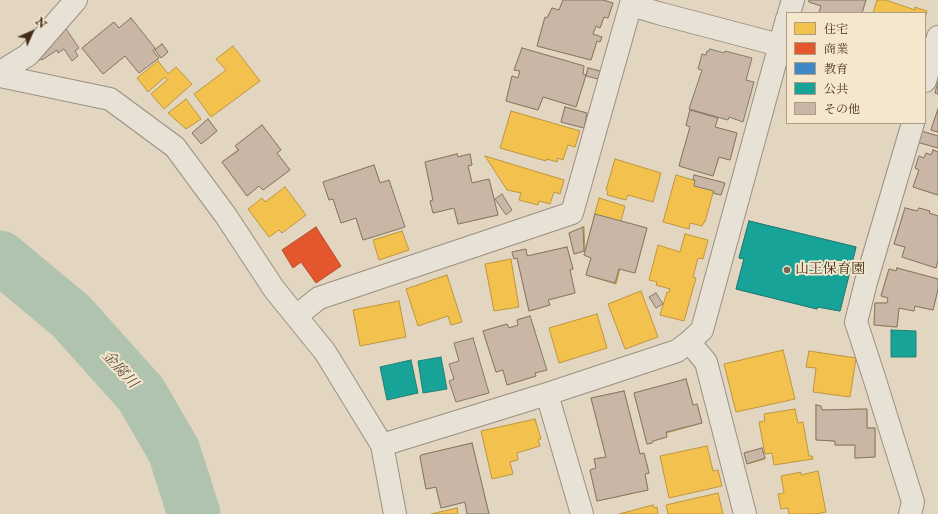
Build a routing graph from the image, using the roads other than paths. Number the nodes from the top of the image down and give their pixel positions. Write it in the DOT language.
graph roads {
  1 [pos="76,0"];
  2 [pos="793,0"];
  3 [pos="631,2"];
  4 [pos="789,12"];
  5 [pos="786,26"];
  6 [pos="938,37"];
  7 [pos="783,46"];
  8 [pos="0,72"];
  9 [pos="0,76"];
  10 [pos="926,78"];
  11 [pos="913,124"];
  12 [pos="296,316"];
  13 [pos="689,342"];
  14 [pos="547,394"];
  15 [pos="382,445"];
  16 [pos="395,514"];
  17 [pos="582,514"];
  18 [pos="745,514"];
  19 [pos="910,514"];
  1 -- 8 [label="street"];
  2 -- 4 [label="street"];
  3 -- 7 [label="street"];
  3 -- 12 [label="street"];
  5 -- 7 [label="street"];
  6 -- 10 [label="street"];
  7 -- 13 [label="street"];
  9 -- 12 [label="street"];
  11 -- 19 [label="street"];
  12 -- 15 [label="street"];
  13 -- 14 [label="street"];
  13 -- 18 [label="street"];
  14 -- 15 [label="street"];
  14 -- 17 [label="street"];
  15 -- 16 [label="street"];
}
